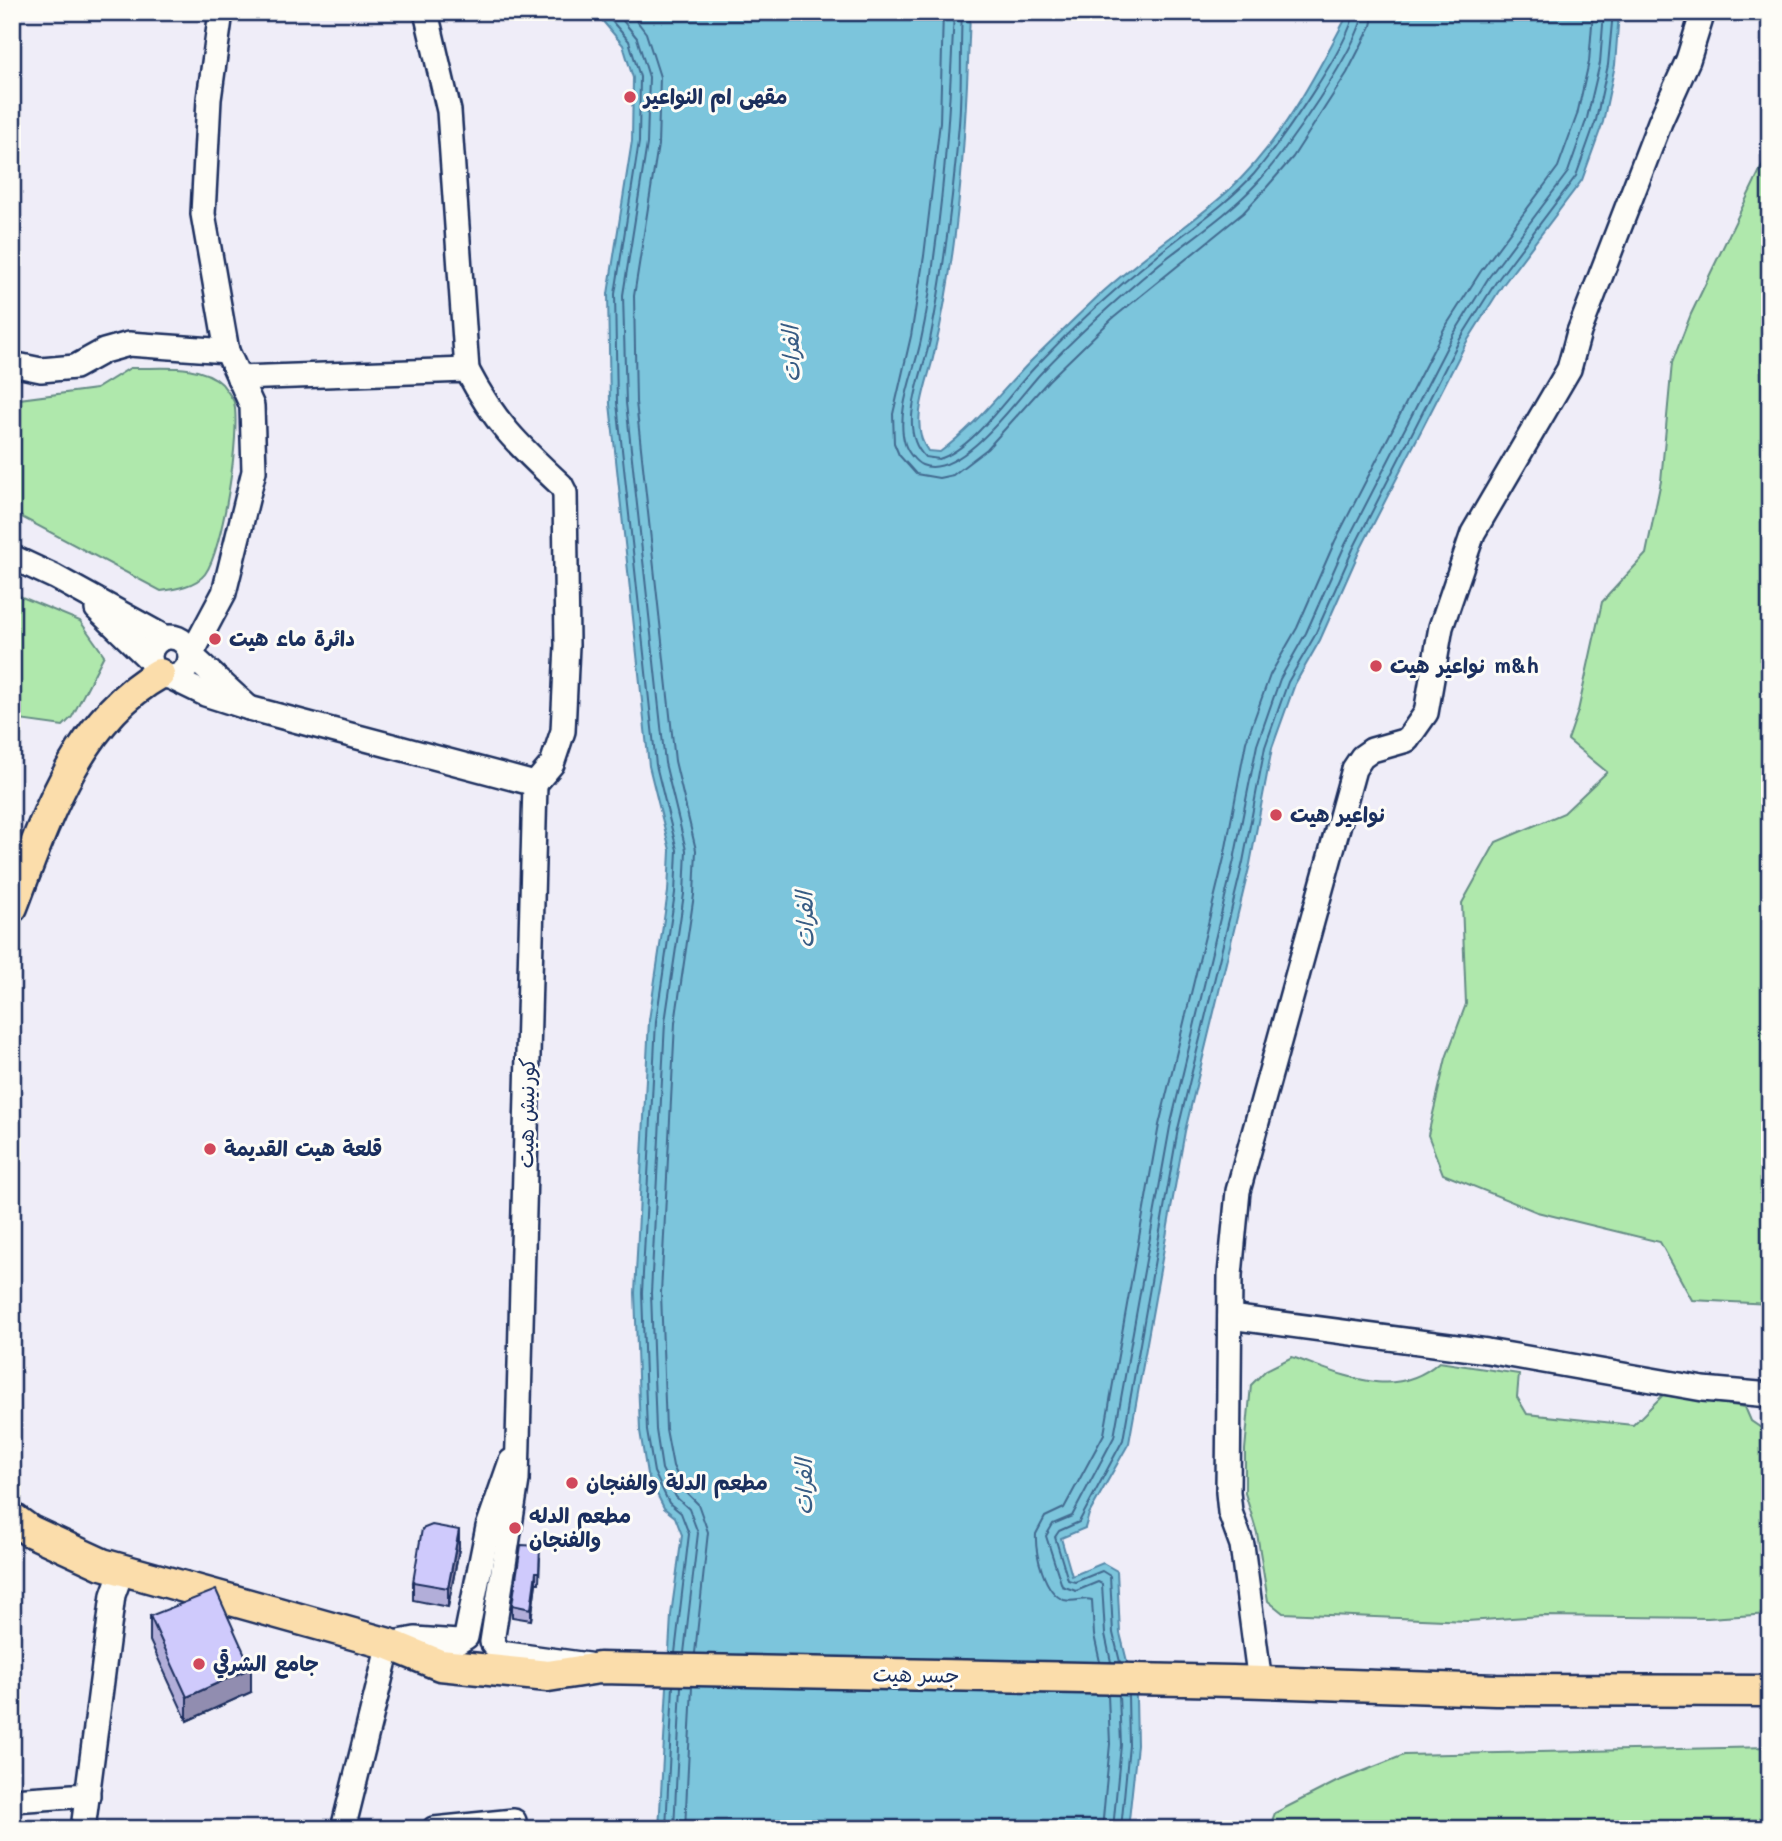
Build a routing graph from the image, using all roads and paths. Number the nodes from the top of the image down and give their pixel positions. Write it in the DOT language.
graph roads {
  1 [pos="221,12"];
  2 [pos="426,12"];
  3 [pos="1703,12"];
  4 [pos="227,351"];
  5 [pos="12,364"];
  6 [pos="467,370"];
  7 [pos="239,378"];
  8 [pos="12,557"];
  9 [pos="77,590"];
  10 [pos="224,593"];
  11 [pos="167,637"];
  12 [pos="191,655"];
  13 [pos="160,670"];
  14 [pos="249,708"];
  15 [pos="535,784"];
  16 [pos="12,907"];
  17 [pos="1230,1317"];
  18 [pos="1770,1395"];
  19 [pos="519,1441"];
  20 [pos="14,1524"];
  21 [pos="121,1570"];
  22 [pos="389,1644"];
  23 [pos="599,1668"];
  24 [pos="1246,1682"];
  25 [pos="1770,1691"];
  26 [pos="88,1795"];
  27 [pos="12,1800"];
  28 [pos="514,1821"];
  29 [pos="83,1829"];
  30 [pos="343,1829"];
  31 [pos="434,1829"];
  1 -- 4 [label="street"];
  2 -- 6 [label="street"];
  3 -- 17 [label="street"];
  4 -- 5 [label="street"];
  4 -- 7 [label="street"];
  6 -- 7 [label="street"];
  6 -- 15 [label="street"];
  7 -- 10 [label="street"];
  8 -- 9 [label="street"];
  9 -- 11 [label="street"];
  9 -- 13 [label="street"];
  10 -- 11 [label="street"];
  10 -- 12 [label="street"];
  11 -- 12 [label="street"];
  11 -- 13 [label="street"];
  12 -- 13 [label="street"];
  12 -- 14 [label="street"];
  13 -- 14 [label="street"];
  13 -- 16 [label="main road"];
  14 -- 15 [label="street"];
  15 -- 19 [label="street, كورنيش هيت"];
  17 -- 18 [label="street"];
  17 -- 24 [label="street"];
  19 -- 22 [label="street, كورنيش هيت"];
  19 -- 23 [label="street, كورنيش هيت"];
  20 -- 21 [label="main road, جسر هيت"];
  21 -- 22 [label="main road, جسر هيت"];
  21 -- 26 [label="street"];
  22 -- 23 [label="main road, جسر هيت"];
  22 -- 30 [label="street"];
  23 -- 24 [label="main road, جسر هيت"];
  24 -- 25 [label="main road, جسر هيت"];
  26 -- 27 [label="street"];
  26 -- 29 [label="street"];
  28 -- 31 [label="street"];
}
